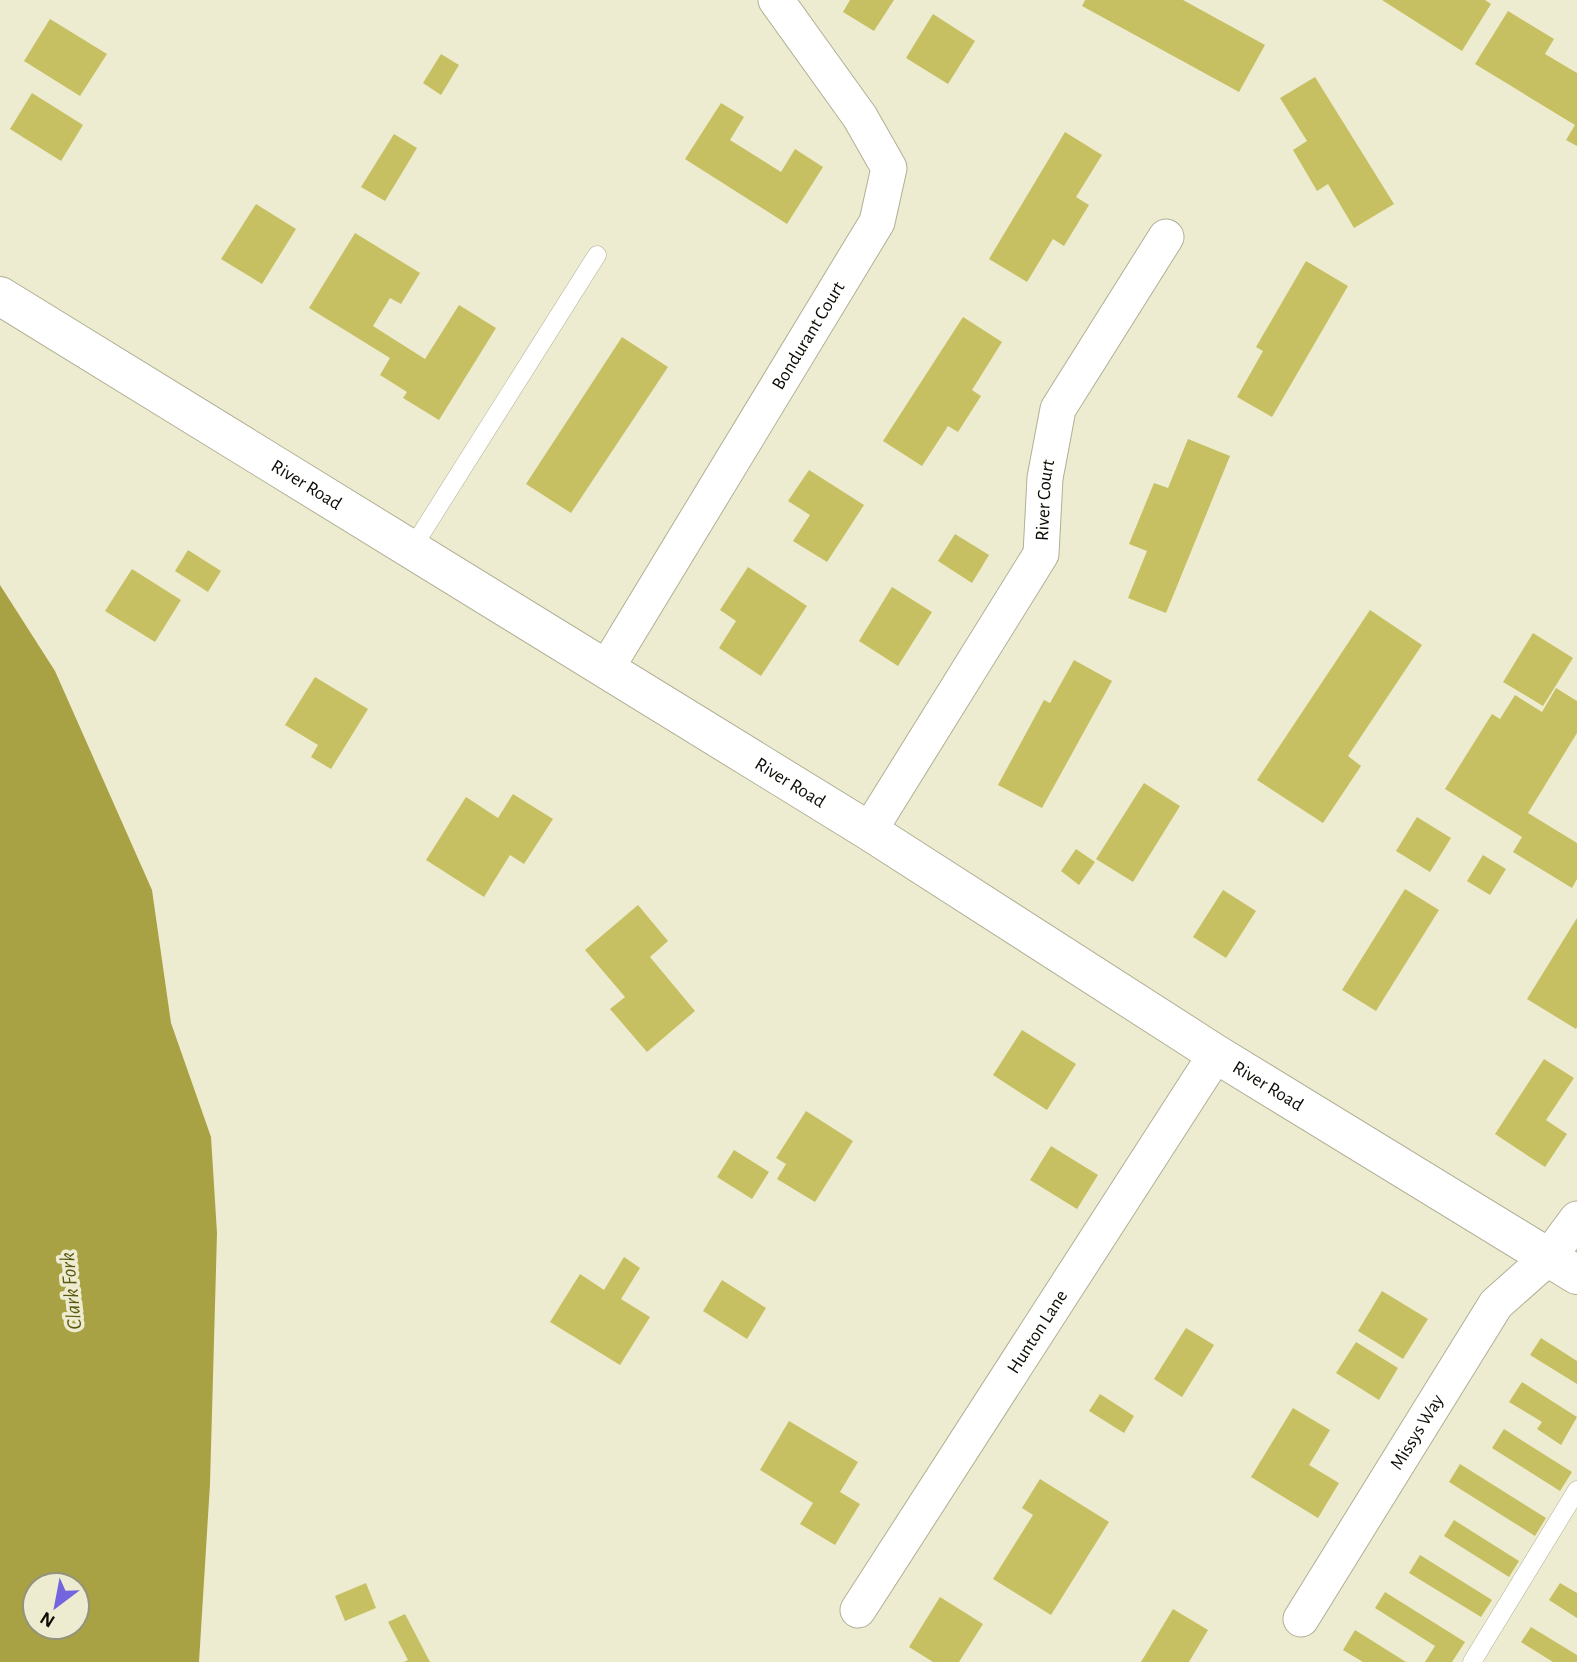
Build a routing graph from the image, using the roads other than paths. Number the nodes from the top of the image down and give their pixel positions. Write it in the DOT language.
graph roads {
  1 [pos="776,0"];
  2 [pos="1166,237"];
  3 [pos="597,255"];
  4 [pos="0,296"];
  5 [pos="411,550"];
  6 [pos="606,669"];
  7 [pos="869,831"];
  8 [pos="1216,1054"];
  9 [pos="1577,1219"];
  10 [pos="1563,1266"];
  11 [pos="1577,1490"];
  12 [pos="858,1610"];
  13 [pos="1301,1619"];
  14 [pos="1472,1662"];
  1 -- 6 [label="street, Bondurant Court"];
  2 -- 7 [label="street, River Court"];
  3 -- 5 [label="lane"];
  4 -- 5 [label="street, River Road"];
  5 -- 6 [label="street, River Road"];
  6 -- 7 [label="street, River Road"];
  7 -- 8 [label="street, River Road"];
  8 -- 10 [label="street, River Road"];
  8 -- 12 [label="street, Hunton Lane"];
  9 -- 10 [label="street, Missys Way"];
  10 -- 13 [label="street, Missys Way"];
  11 -- 14 [label="lane"];
}
